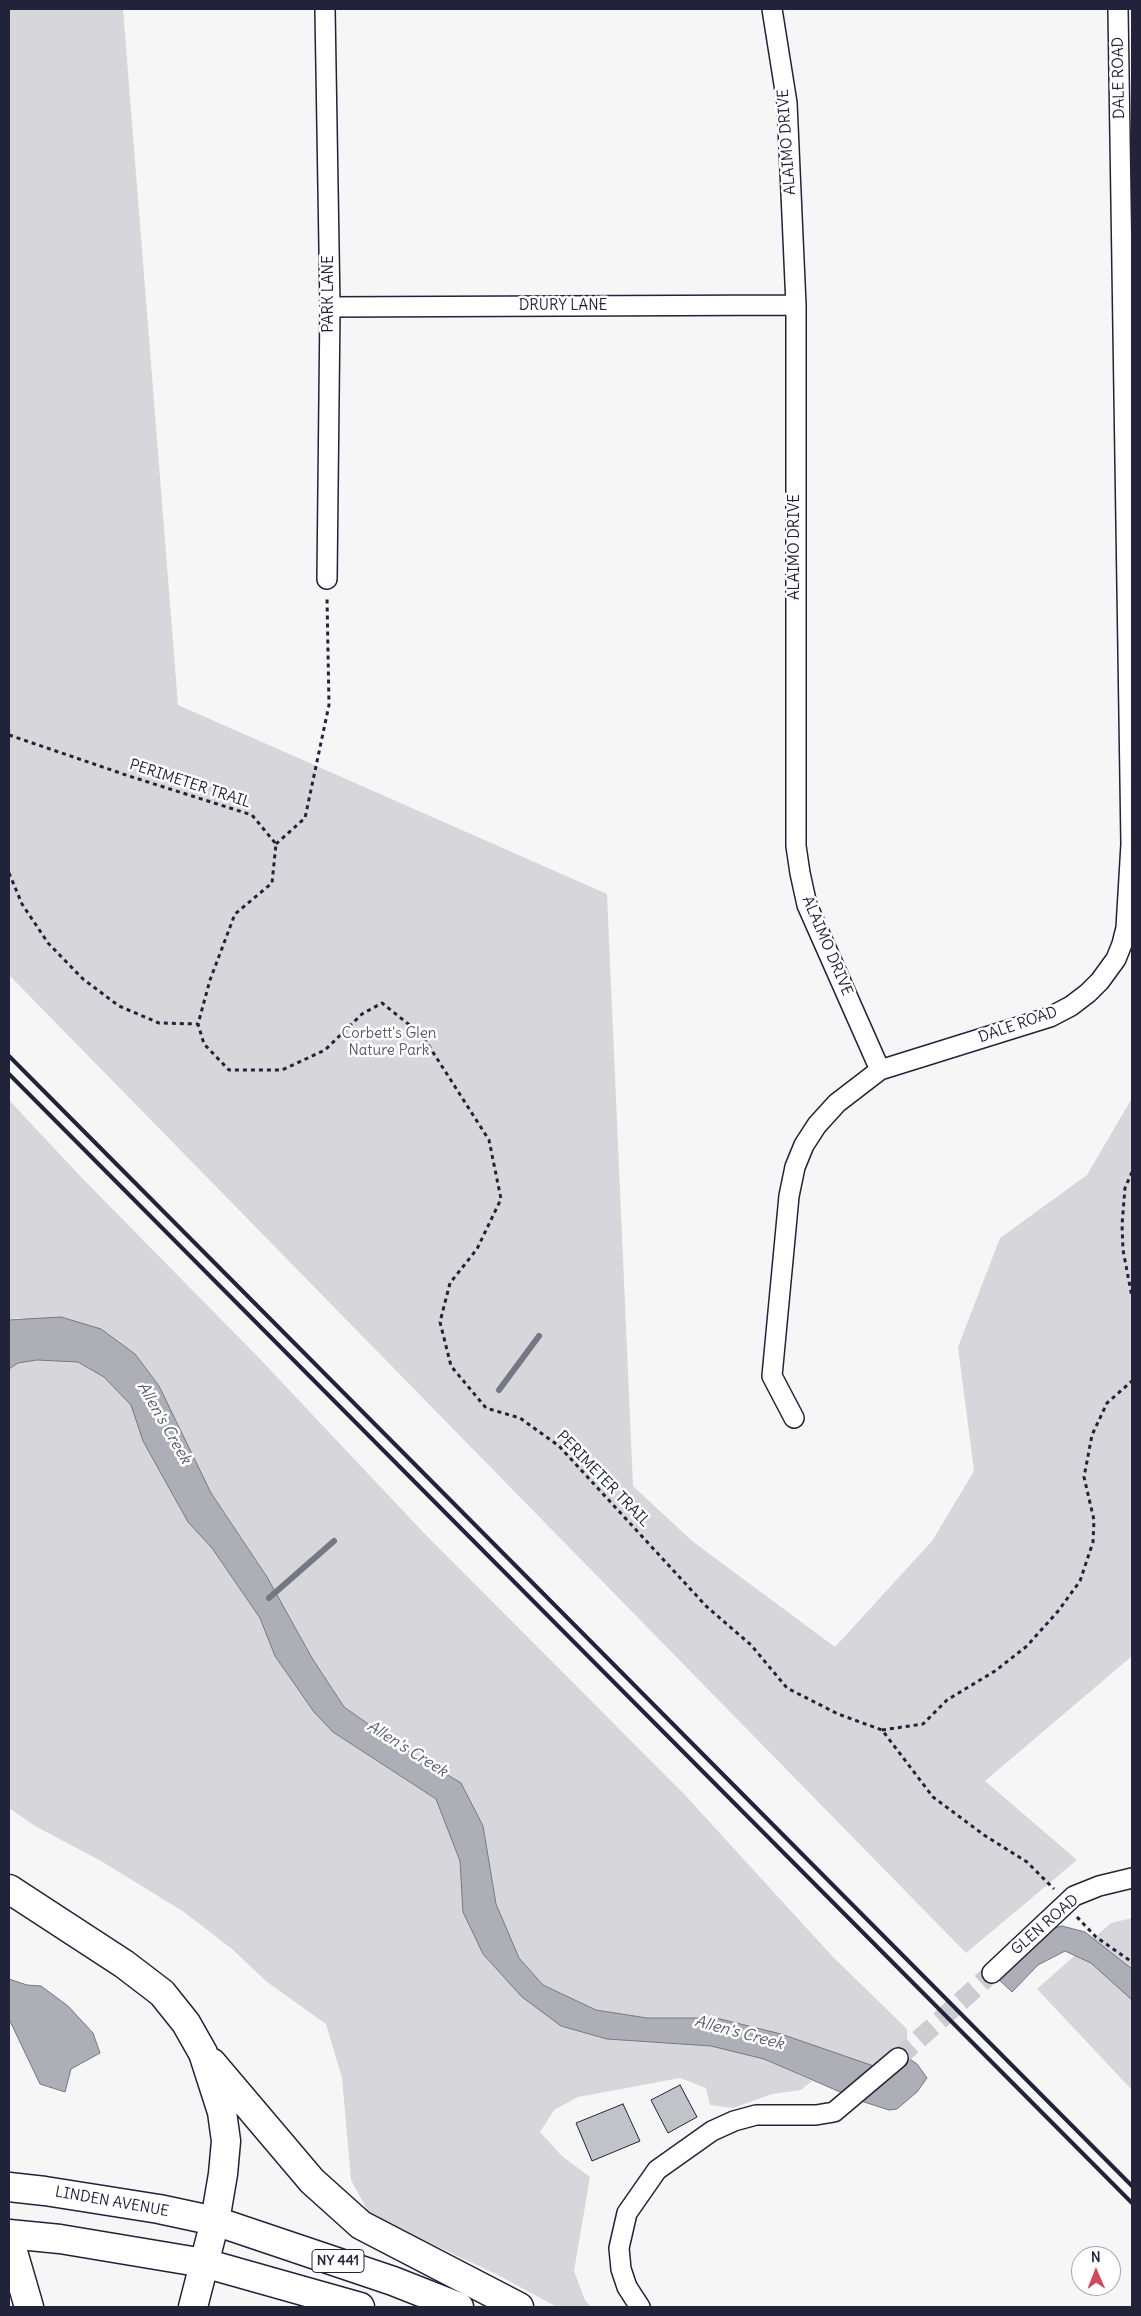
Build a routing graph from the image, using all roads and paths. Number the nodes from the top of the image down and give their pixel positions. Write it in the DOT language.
graph roads {
  1 [pos="325,9"];
  2 [pos="772,9"];
  3 [pos="1118,9"];
  4 [pos="796,305"];
  5 [pos="330,307"];
  6 [pos="327,579"];
  7 [pos="1129,615"];
  8 [pos="9,734"];
  9 [pos="276,844"];
  10 [pos="9,873"];
  11 [pos="198,1024"];
  12 [pos="880,1070"];
  13 [pos="1132,1172"];
  14 [pos="1132,1297"];
  15 [pos="1132,1381"];
  16 [pos="794,1418"];
  17 [pos="882,1730"];
  18 [pos="1132,1878"];
  19 [pos="9,1888"];
  20 [pos="1066,1903"];
  21 [pos="1132,1962"];
  22 [pos="992,1973"];
  23 [pos="203,2053"];
  24 [pos="893,2062"];
  25 [pos="9,2187"];
  26 [pos="215,2221"];
  27 [pos="9,2234"];
  28 [pos="9,2238"];
  29 [pos="204,2262"];
  30 [pos="29,2307"];
  31 [pos="193,2307"];
  32 [pos="360,2307"];
  33 [pos="459,2307"];
  34 [pos="519,2307"];
  35 [pos="640,2307"];
  1 -- 5 [label="street, PARK LANE"];
  2 -- 4 [label="street, ALAIMO DRIVE"];
  3 -- 7 [label="street, DALE ROAD"];
  4 -- 5 [label="street, DRURY LANE"];
  4 -- 12 [label="street, ALAIMO DRIVE"];
  5 -- 6 [label="street, PARK LANE"];
  6 -- 9 [label="path"];
  7 -- 12 [label="street, DALE ROAD"];
  8 -- 9 [label="path, PERIMETER TRAIL"];
  9 -- 11 [label="path"];
  10 -- 11 [label="path"];
  11 -- 17 [label="path, PERIMETER TRAIL"];
  12 -- 16 [label="street, DALE ROAD"];
  13 -- 14 [label="path"];
  15 -- 17 [label="path, PERIMETER TRAIL"];
  17 -- 20 [label="path"];
  18 -- 20 [label="street, GLEN ROAD"];
  19 -- 23 [label="main road"];
  20 -- 21 [label="path"];
  20 -- 22 [label="street, GLEN ROAD"];
  23 -- 26 [label="main road"];
  23 -- 34 [label="main road"];
  24 -- 35 [label="street"];
  25 -- 26 [label="main road, LINDEN AVENUE / NY 441"];
  26 -- 29 [label="main road"];
  26 -- 33 [label="main road, NY 441"];
  27 -- 29 [label="main road, NY 441"];
  28 -- 30 [label="main road"];
  29 -- 31 [label="main road"];
  29 -- 32 [label="main road, NY 441"];
}
